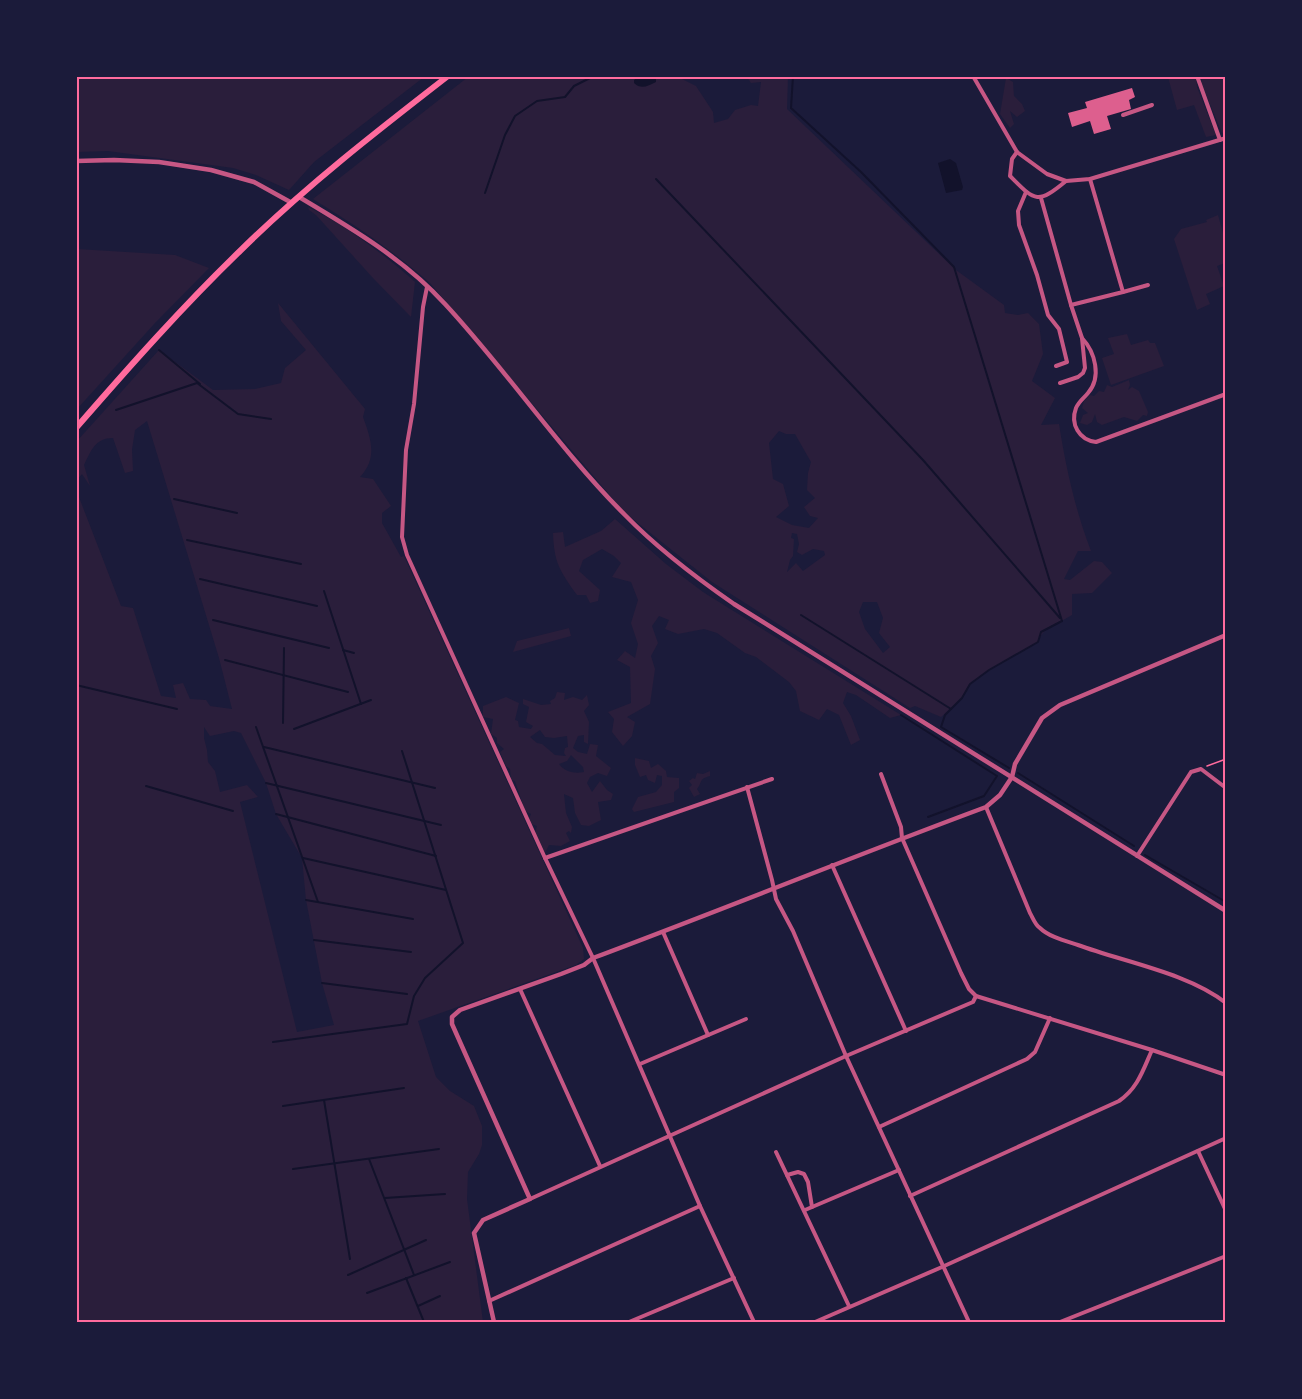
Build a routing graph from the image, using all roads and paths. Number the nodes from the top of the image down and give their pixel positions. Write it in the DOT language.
graph roads {
  1 [pos="448,76"];
  2 [pos="973,76"];
  3 [pos="1197,76"];
  4 [pos="1152,105"];
  5 [pos="1123,115"];
  6 [pos="1223,139"];
  7 [pos="1017,152"];
  8 [pos="76,161"];
  9 [pos="1090,179"];
  10 [pos="1066,181"];
  11 [pos="1026,192"];
  12 [pos="299,197"];
  13 [pos="1041,198"];
  14 [pos="292,203"];
  15 [pos="1148,285"];
  16 [pos="427,287"];
  17 [pos="1123,292"];
  18 [pos="1071,306"];
  19 [pos="1082,338"];
  20 [pos="1056,366"];
  21 [pos="1060,383"];
  22 [pos="1226,394"];
  23 [pos="76,428"];
  24 [pos="1226,635"];
  25 [pos="1226,759"];
  26 [pos="1201,768"];
  27 [pos="881,774"];
  28 [pos="1012,777"];
  29 [pos="772,778"];
  30 [pos="747,787"];
  31 [pos="1226,788"];
  32 [pos="986,807"];
  33 [pos="902,838"];
  34 [pos="1137,856"];
  35 [pos="545,858"];
  36 [pos="832,865"];
  37 [pos="775,889"];
  38 [pos="1226,911"];
  39 [pos="663,932"];
  40 [pos="593,958"];
  41 [pos="520,989"];
  42 [pos="976,996"];
  43 [pos="1226,1003"];
  44 [pos="1050,1018"];
  45 [pos="746,1019"];
  46 [pos="906,1031"];
  47 [pos="708,1035"];
  48 [pos="1152,1050"];
  49 [pos="846,1056"];
  50 [pos="640,1064"];
  51 [pos="1226,1075"];
  52 [pos="879,1127"];
  53 [pos="670,1137"];
  54 [pos="1226,1138"];
  55 [pos="1198,1151"];
  56 [pos="776,1152"];
  57 [pos="600,1166"];
  58 [pos="898,1170"];
  59 [pos="787,1175"];
  60 [pos="910,1196"];
  61 [pos="530,1199"];
  62 [pos="700,1206"];
  63 [pos="812,1207"];
  64 [pos="805,1210"];
  65 [pos="1226,1211"];
  66 [pos="1226,1256"];
  67 [pos="942,1267"];
  68 [pos="734,1278"];
  69 [pos="489,1301"];
  70 [pos="849,1306"];
  71 [pos="494,1323"];
  72 [pos="629,1323"];
  73 [pos="754,1323"];
  74 [pos="815,1323"];
  75 [pos="969,1323"];
  76 [pos="1060,1323"];
  1 -- 12 [label="highway"];
  2 -- 7 [label="street"];
  3 -- 6 [label="street"];
  4 -- 5 [label="street"];
  6 -- 9 [label="street"];
  7 -- 10 [label="street"];
  7 -- 11 [label="street"];
  8 -- 14 [label="street"];
  9 -- 10 [label="street"];
  9 -- 17 [label="street"];
  10 -- 13 [label="street"];
  11 -- 13 [label="street"];
  11 -- 20 [label="street"];
  12 -- 14 [label="highway"];
  12 -- 16 [label="street"];
  13 -- 18 [label="street"];
  14 -- 23 [label="highway"];
  15 -- 17 [label="street"];
  16 -- 28 [label="street"];
  16 -- 35 [label="street"];
  17 -- 18 [label="street"];
  18 -- 19 [label="street"];
  19 -- 21 [label="street"];
  19 -- 22 [label="street"];
  24 -- 28 [label="street"];
  25 -- 26 [label="path"];
  26 -- 31 [label="street"];
  26 -- 34 [label="street"];
  27 -- 33 [label="street"];
  28 -- 32 [label="street"];
  28 -- 34 [label="street"];
  29 -- 30 [label="street"];
  30 -- 35 [label="street"];
  30 -- 37 [label="street"];
  32 -- 33 [label="street"];
  32 -- 43 [label="street"];
  33 -- 36 [label="street"];
  33 -- 42 [label="street"];
  34 -- 38 [label="street"];
  35 -- 40 [label="street"];
  36 -- 37 [label="street"];
  36 -- 46 [label="street"];
  37 -- 39 [label="street"];
  37 -- 49 [label="street"];
  39 -- 40 [label="street"];
  39 -- 47 [label="street"];
  40 -- 41 [label="street"];
  40 -- 50 [label="street"];
  41 -- 57 [label="street"];
  41 -- 61 [label="street"];
  42 -- 44 [label="street"];
  42 -- 46 [label="street"];
  44 -- 48 [label="street"];
  44 -- 52 [label="street"];
  45 -- 47 [label="street"];
  46 -- 49 [label="street"];
  47 -- 50 [label="street"];
  48 -- 51 [label="street"];
  48 -- 60 [label="street"];
  49 -- 52 [label="street"];
  49 -- 53 [label="street"];
  50 -- 53 [label="street"];
  52 -- 58 [label="street"];
  53 -- 57 [label="street"];
  53 -- 62 [label="street"];
  54 -- 55 [label="street"];
  55 -- 65 [label="street"];
  55 -- 67 [label="street"];
  56 -- 59 [label="street"];
  57 -- 61 [label="street"];
  58 -- 60 [label="street"];
  58 -- 63 [label="street"];
  59 -- 63 [label="street"];
  59 -- 64 [label="street"];
  60 -- 67 [label="street"];
  61 -- 69 [label="street"];
  62 -- 68 [label="street"];
  62 -- 69 [label="street"];
  63 -- 64 [label="street"];
  64 -- 70 [label="street"];
  66 -- 76 [label="street"];
  67 -- 70 [label="street"];
  67 -- 75 [label="street"];
  68 -- 72 [label="street"];
  68 -- 73 [label="street"];
  69 -- 71 [label="street"];
  70 -- 74 [label="street"];
}
